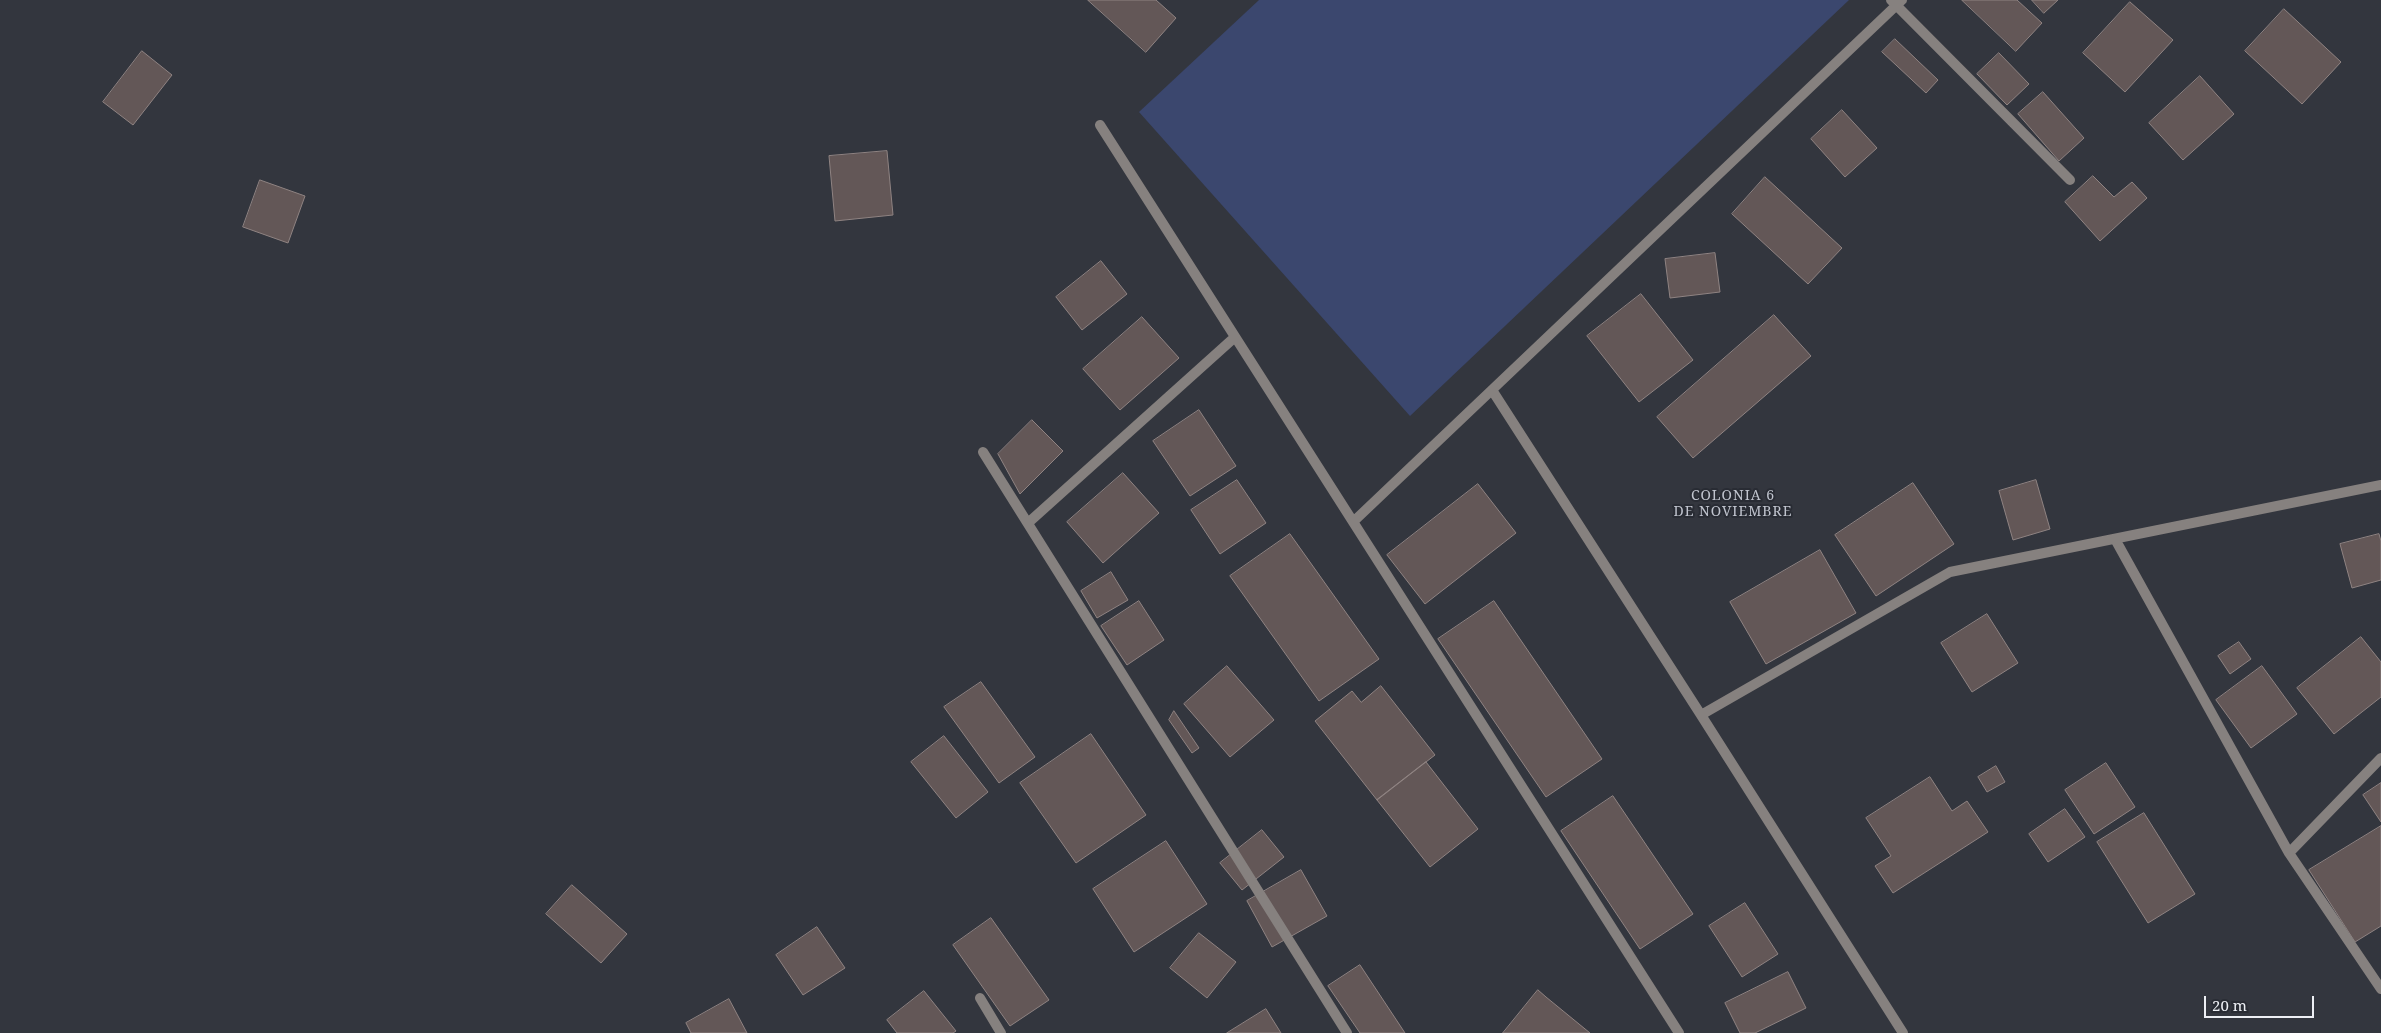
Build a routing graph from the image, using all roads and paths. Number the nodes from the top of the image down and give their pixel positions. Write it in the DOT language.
graph roads {
  1 [pos="1896,2"];
  2 [pos="1100,125"];
  3 [pos="2070,180"];
  4 [pos="1235,337"];
  5 [pos="1492,390"];
  6 [pos="983,452"];
  7 [pos="2381,485"];
  8 [pos="1353,522"];
  9 [pos="1028,523"];
  10 [pos="2114,539"];
  11 [pos="1701,715"];
  12 [pos="2381,758"];
  13 [pos="2289,853"];
  14 [pos="2381,989"];
  15 [pos="980,998"];
  16 [pos="1001,1033"];
  17 [pos="1347,1033"];
  18 [pos="1679,1033"];
  19 [pos="1903,1033"];
  1 -- 3 [label="street"];
  1 -- 5 [label="street"];
  2 -- 4 [label="street"];
  4 -- 8 [label="street"];
  4 -- 9 [label="street"];
  5 -- 8 [label="street"];
  5 -- 11 [label="street"];
  6 -- 9 [label="street"];
  7 -- 10 [label="street"];
  8 -- 18 [label="street"];
  9 -- 17 [label="street"];
  10 -- 11 [label="street"];
  10 -- 13 [label="street"];
  11 -- 19 [label="street"];
  12 -- 13 [label="street"];
  13 -- 14 [label="street"];
  15 -- 16 [label="street"];
}
